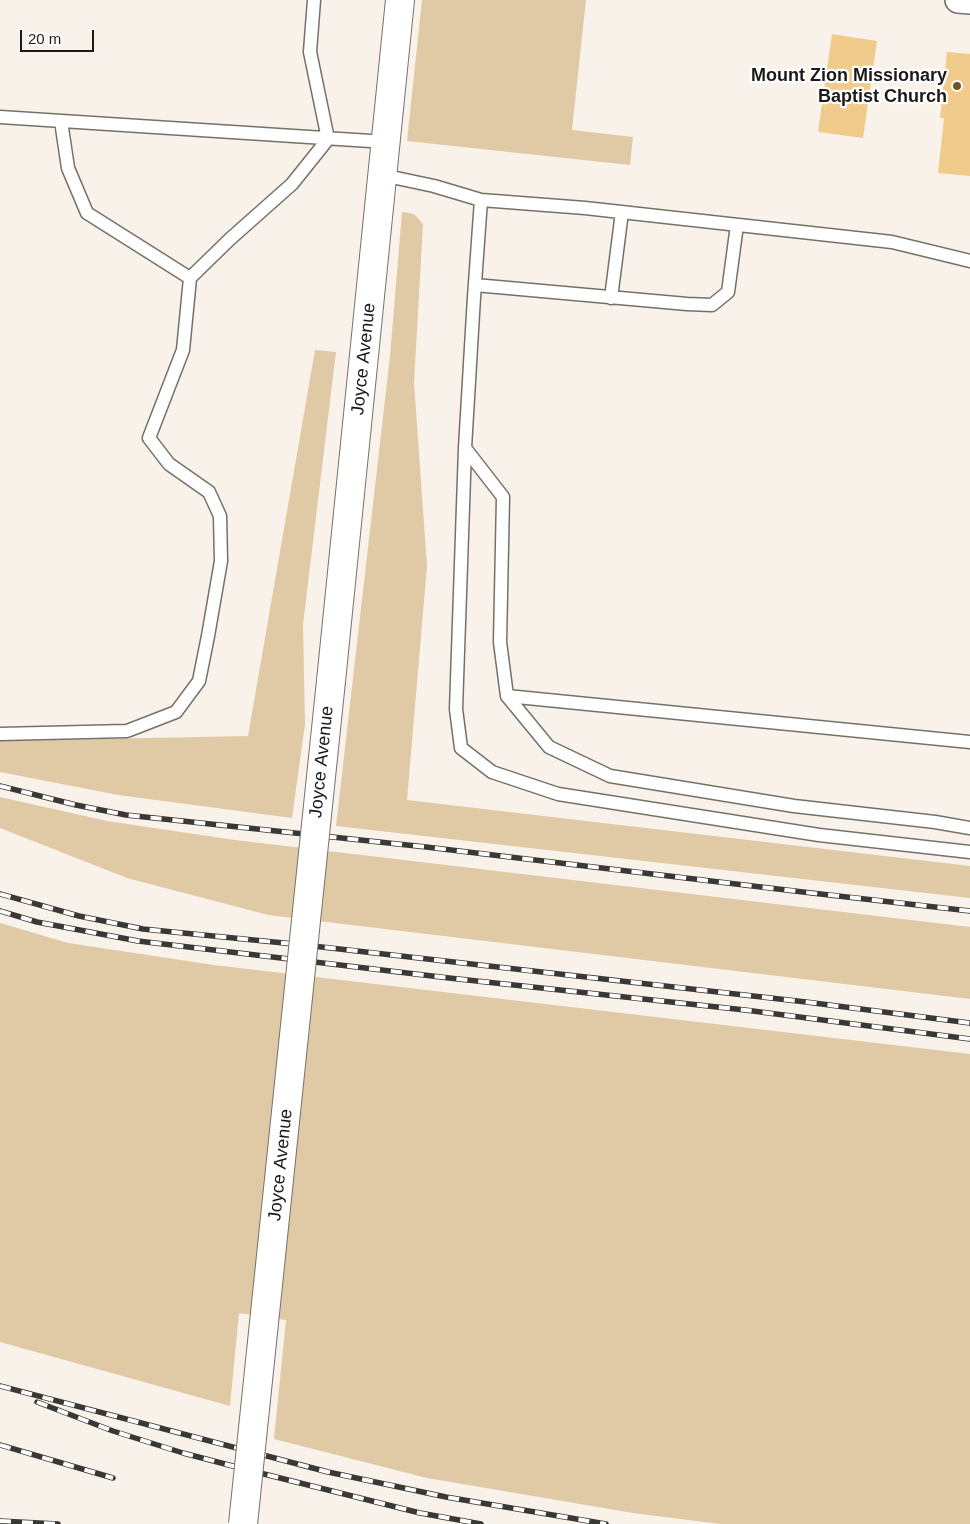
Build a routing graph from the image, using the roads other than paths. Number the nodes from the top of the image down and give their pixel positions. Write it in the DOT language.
graph roads {
  1 [pos="314,0"];
  2 [pos="400,0"];
  3 [pos="0,117"];
  4 [pos="61,121"];
  5 [pos="328,139"];
  6 [pos="386,142"];
  7 [pos="382,175"];
  8 [pos="481,200"];
  9 [pos="622,212"];
  10 [pos="737,225"];
  11 [pos="970,261"];
  12 [pos="190,278"];
  13 [pos="475,285"];
  14 [pos="611,298"];
  15 [pos="465,448"];
  16 [pos="507,696"];
  17 [pos="0,734"];
  18 [pos="970,742"];
  19 [pos="970,828"];
  20 [pos="970,852"];
  21 [pos="243,1524"];
  1 -- 5 [label="lane"];
  2 -- 6 [label="street, Joyce Avenue"];
  3 -- 4 [label="lane"];
  4 -- 5 [label="lane"];
  4 -- 12 [label="lane"];
  5 -- 6 [label="lane"];
  5 -- 12 [label="lane"];
  6 -- 7 [label="street, Joyce Avenue"];
  7 -- 8 [label="lane"];
  7 -- 21 [label="street, Joyce Avenue, bridge"];
  8 -- 9 [label="lane"];
  8 -- 13 [label="lane"];
  9 -- 10 [label="lane"];
  9 -- 14 [label="lane"];
  10 -- 11 [label="lane"];
  10 -- 14 [label="lane"];
  12 -- 17 [label="lane"];
  13 -- 14 [label="lane"];
  13 -- 15 [label="lane"];
  15 -- 16 [label="lane"];
  15 -- 20 [label="lane"];
  16 -- 18 [label="lane"];
  16 -- 19 [label="lane"];
}
